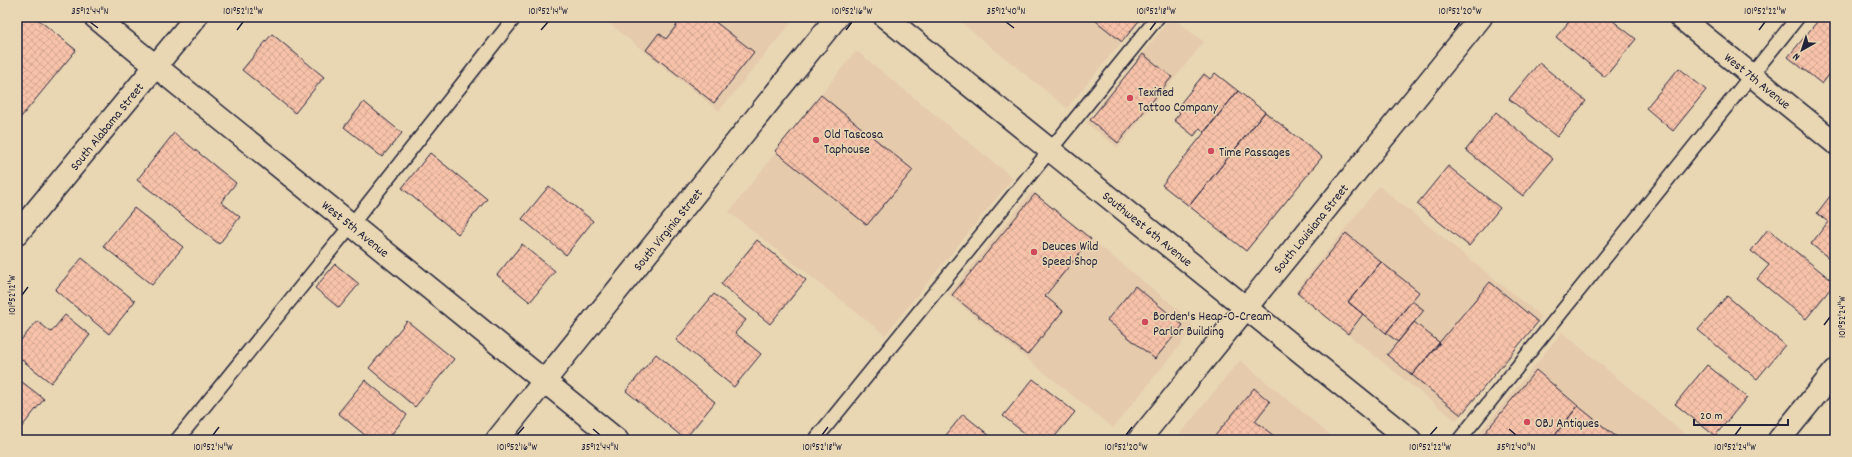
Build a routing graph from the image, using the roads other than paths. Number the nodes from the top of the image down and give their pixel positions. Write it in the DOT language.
graph roads {
  1 [pos="95,17"];
  2 [pos="196,17"];
  3 [pos="515,17"];
  4 [pos="837,17"];
  5 [pos="885,17"];
  6 [pos="1158,17"];
  7 [pos="1481,17"];
  8 [pos="1680,17"];
  9 [pos="1798,17"];
  10 [pos="156,65"];
  11 [pos="1752,75"];
  12 [pos="1835,143"];
  13 [pos="1050,150"];
  14 [pos="352,224"];
  15 [pos="17,234"];
  16 [pos="1246,307"];
  17 [pos="1835,371"];
  18 [pos="544,382"];
  19 [pos="178,440"];
  20 [pos="497,440"];
  21 [pos="617,440"];
  22 [pos="815,440"];
  23 [pos="1139,440"];
  24 [pos="1410,440"];
  25 [pos="1459,440"];
  26 [pos="1779,440"];
  1 -- 10 [label="street, West 5th Avenue"];
  2 -- 10 [label="street, South Alabama Street"];
  3 -- 14 [label="lane"];
  4 -- 18 [label="street, South Virginia Street"];
  5 -- 13 [label="street, Southwest 6th Avenue"];
  6 -- 13 [label="lane"];
  7 -- 16 [label="street, South Louisiana Street"];
  8 -- 11 [label="street, West 7th Avenue"];
  9 -- 11 [label="lane"];
  10 -- 14 [label="street, West 5th Avenue"];
  10 -- 15 [label="street, South Alabama Street"];
  11 -- 12 [label="street, West 7th Avenue"];
  11 -- 25 [label="lane"];
  13 -- 16 [label="street, Southwest 6th Avenue"];
  13 -- 22 [label="lane"];
  14 -- 18 [label="street, West 5th Avenue"];
  14 -- 19 [label="lane"];
  16 -- 23 [label="street, South Louisiana Street"];
  16 -- 24 [label="street, Southwest 6th Avenue"];
  17 -- 26 [label="street"];
  18 -- 20 [label="street, South Virginia Street"];
  18 -- 21 [label="street, West 5th Avenue"];
}
